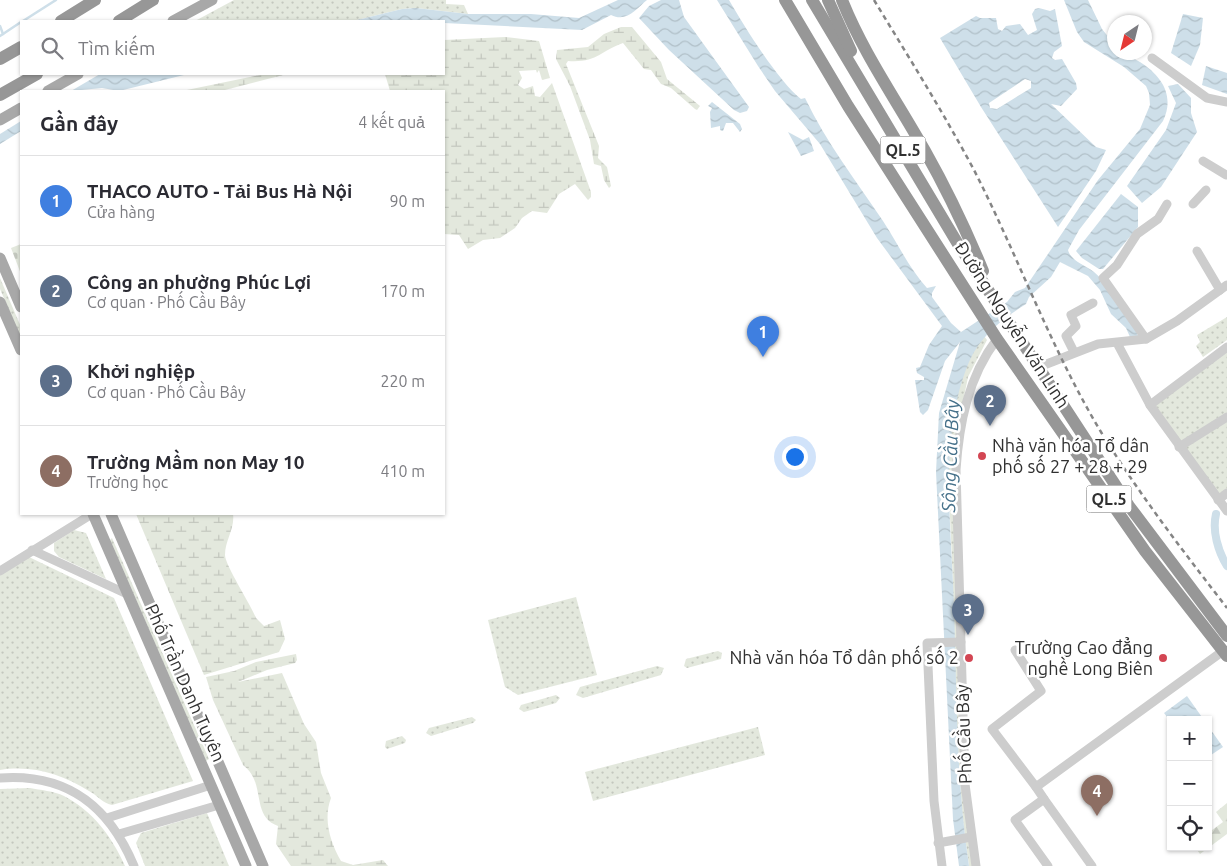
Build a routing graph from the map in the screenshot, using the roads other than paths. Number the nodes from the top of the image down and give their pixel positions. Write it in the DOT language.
graph roads {
  1 [pos="95,0"];
  2 [pos="153,0"];
  3 [pos="212,0"];
  4 [pos="785,0"];
  5 [pos="812,0"];
  6 [pos="828,0"];
  7 [pos="842,0"];
  8 [pos="64,20"];
  9 [pos="121,20"];
  10 [pos="175,20"];
  11 [pos="20,48"];
  12 [pos="1152,58"];
  13 [pos="0,59"];
  14 [pos="35,75"];
  15 [pos="76,75"];
  16 [pos="50,90"];
  17 [pos="0,95"];
  18 [pos="1227,102"];
  19 [pos="876,105"];
  20 [pos="20,109"];
  21 [pos="0,120"];
  22 [pos="1204,161"];
  23 [pos="1226,175"];
  24 [pos="1206,190"];
  25 [pos="1167,204"];
  26 [pos="1193,204"];
  27 [pos="1197,251"];
  28 [pos="0,258"];
  29 [pos="1223,288"];
  30 [pos="994,299"];
  31 [pos="0,302"];
  32 [pos="1093,303"];
  33 [pos="20,305"];
  34 [pos="996,338"];
  35 [pos="1146,339"];
  36 [pos="1117,343"];
  37 [pos="20,348"];
  38 [pos="1227,348"];
  39 [pos="1074,352"];
  40 [pos="1039,367"];
  41 [pos="1150,404"];
  42 [pos="1227,417"];
  43 [pos="1179,447"];
  44 [pos="1227,493"];
  45 [pos="1218,500"];
  46 [pos="1227,511"];
  47 [pos="90,515"];
  48 [pos="92,515"];
  49 [pos="111,515"];
  50 [pos="32,550"];
  51 [pos="0,571"];
  52 [pos="128,594"];
  53 [pos="1227,636"];
  54 [pos="961,642"];
  55 [pos="1015,650"];
  56 [pos="1225,654"];
  57 [pos="0,778"];
  58 [pos="230,788"];
  59 [pos="1036,788"];
  60 [pos="215,795"];
  61 [pos="1044,799"];
  62 [pos="107,818"];
  63 [pos="119,834"];
  64 [pos="971,838"];
  65 [pos="938,843"];
  66 [pos="1094,865"];
  67 [pos="134,866"];
  68 [pos="246,866"];
  69 [pos="264,866"];
  70 [pos="942,866"];
  71 [pos="976,866"];
  72 [pos="1048,866"];
  1 -- 8 [label="highway"];
  2 -- 9 [label="highway"];
  3 -- 10 [label="main road"];
  4 -- 34 [label="highway, Đường Nguyễn Văn Linh / QL.5"];
  5 -- 19 [label="highway, Đường Nguyễn Văn Linh / QL.5"];
  6 -- 19 [label="highway"];
  7 -- 30 [label="highway"];
  11 -- 13 [label="highway"];
  12 -- 18 [label="street"];
  14 -- 17 [label="highway"];
  15 -- 16 [label="main road"];
  19 -- 30 [label="highway, Đường Nguyễn Văn Linh / QL.5"];
  20 -- 21 [label="main road"];
  22 -- 23 [label="street"];
  24 -- 26 [label="street"];
  25 -- 35 [label="street"];
  27 -- 29 [label="street"];
  28 -- 33 [label="main road"];
  29 -- 35 [label="street"];
  30 -- 40 [label="highway, Đường Nguyễn Văn Linh / QL.5"];
  31 -- 37 [label="main road"];
  32 -- 39 [label="street"];
  34 -- 54 [label="street, Phố Cầu Bây"];
  34 -- 56 [label="highway, Đường Nguyễn Văn Linh / QL.5"];
  35 -- 36 [label="street"];
  36 -- 39 [label="street"];
  36 -- 41 [label="street"];
  38 -- 41 [label="street"];
  39 -- 40 [label="street"];
  40 -- 53 [label="highway, Đường Nguyễn Văn Linh / QL.5"];
  41 -- 43 [label="street"];
  42 -- 43 [label="street"];
  43 -- 45 [label="street"];
  44 -- 45 [label="street"];
  45 -- 46 [label="street"];
  47 -- 50 [label="street"];
  48 -- 52 [label="main road, Phố Trần Danh Tuyên"];
  49 -- 58 [label="main road, Phố Trần Danh Tuyên"];
  50 -- 51 [label="street"];
  50 -- 52 [label="street"];
  52 -- 60 [label="main road, Phố Trần Danh Tuyên"];
  54 -- 64 [label="street, Phố Cầu Bây"];
  54 -- 65 [label="street"];
  55 -- 59 [label="street"];
  56 -- 59 [label="street"];
  57 -- 62 [label="street"];
  58 -- 60 [label="main road"];
  58 -- 69 [label="main road, Phố Trần Danh Tuyên"];
  59 -- 61 [label="street"];
  60 -- 62 [label="street"];
  60 -- 63 [label="street"];
  60 -- 68 [label="main road, Phố Trần Danh Tuyên"];
  61 -- 66 [label="street"];
  61 -- 72 [label="street"];
  62 -- 63 [label="street"];
  63 -- 67 [label="street"];
  64 -- 65 [label="street"];
  64 -- 71 [label="street, Phố Cầu Bây"];
  65 -- 70 [label="street"];
}
